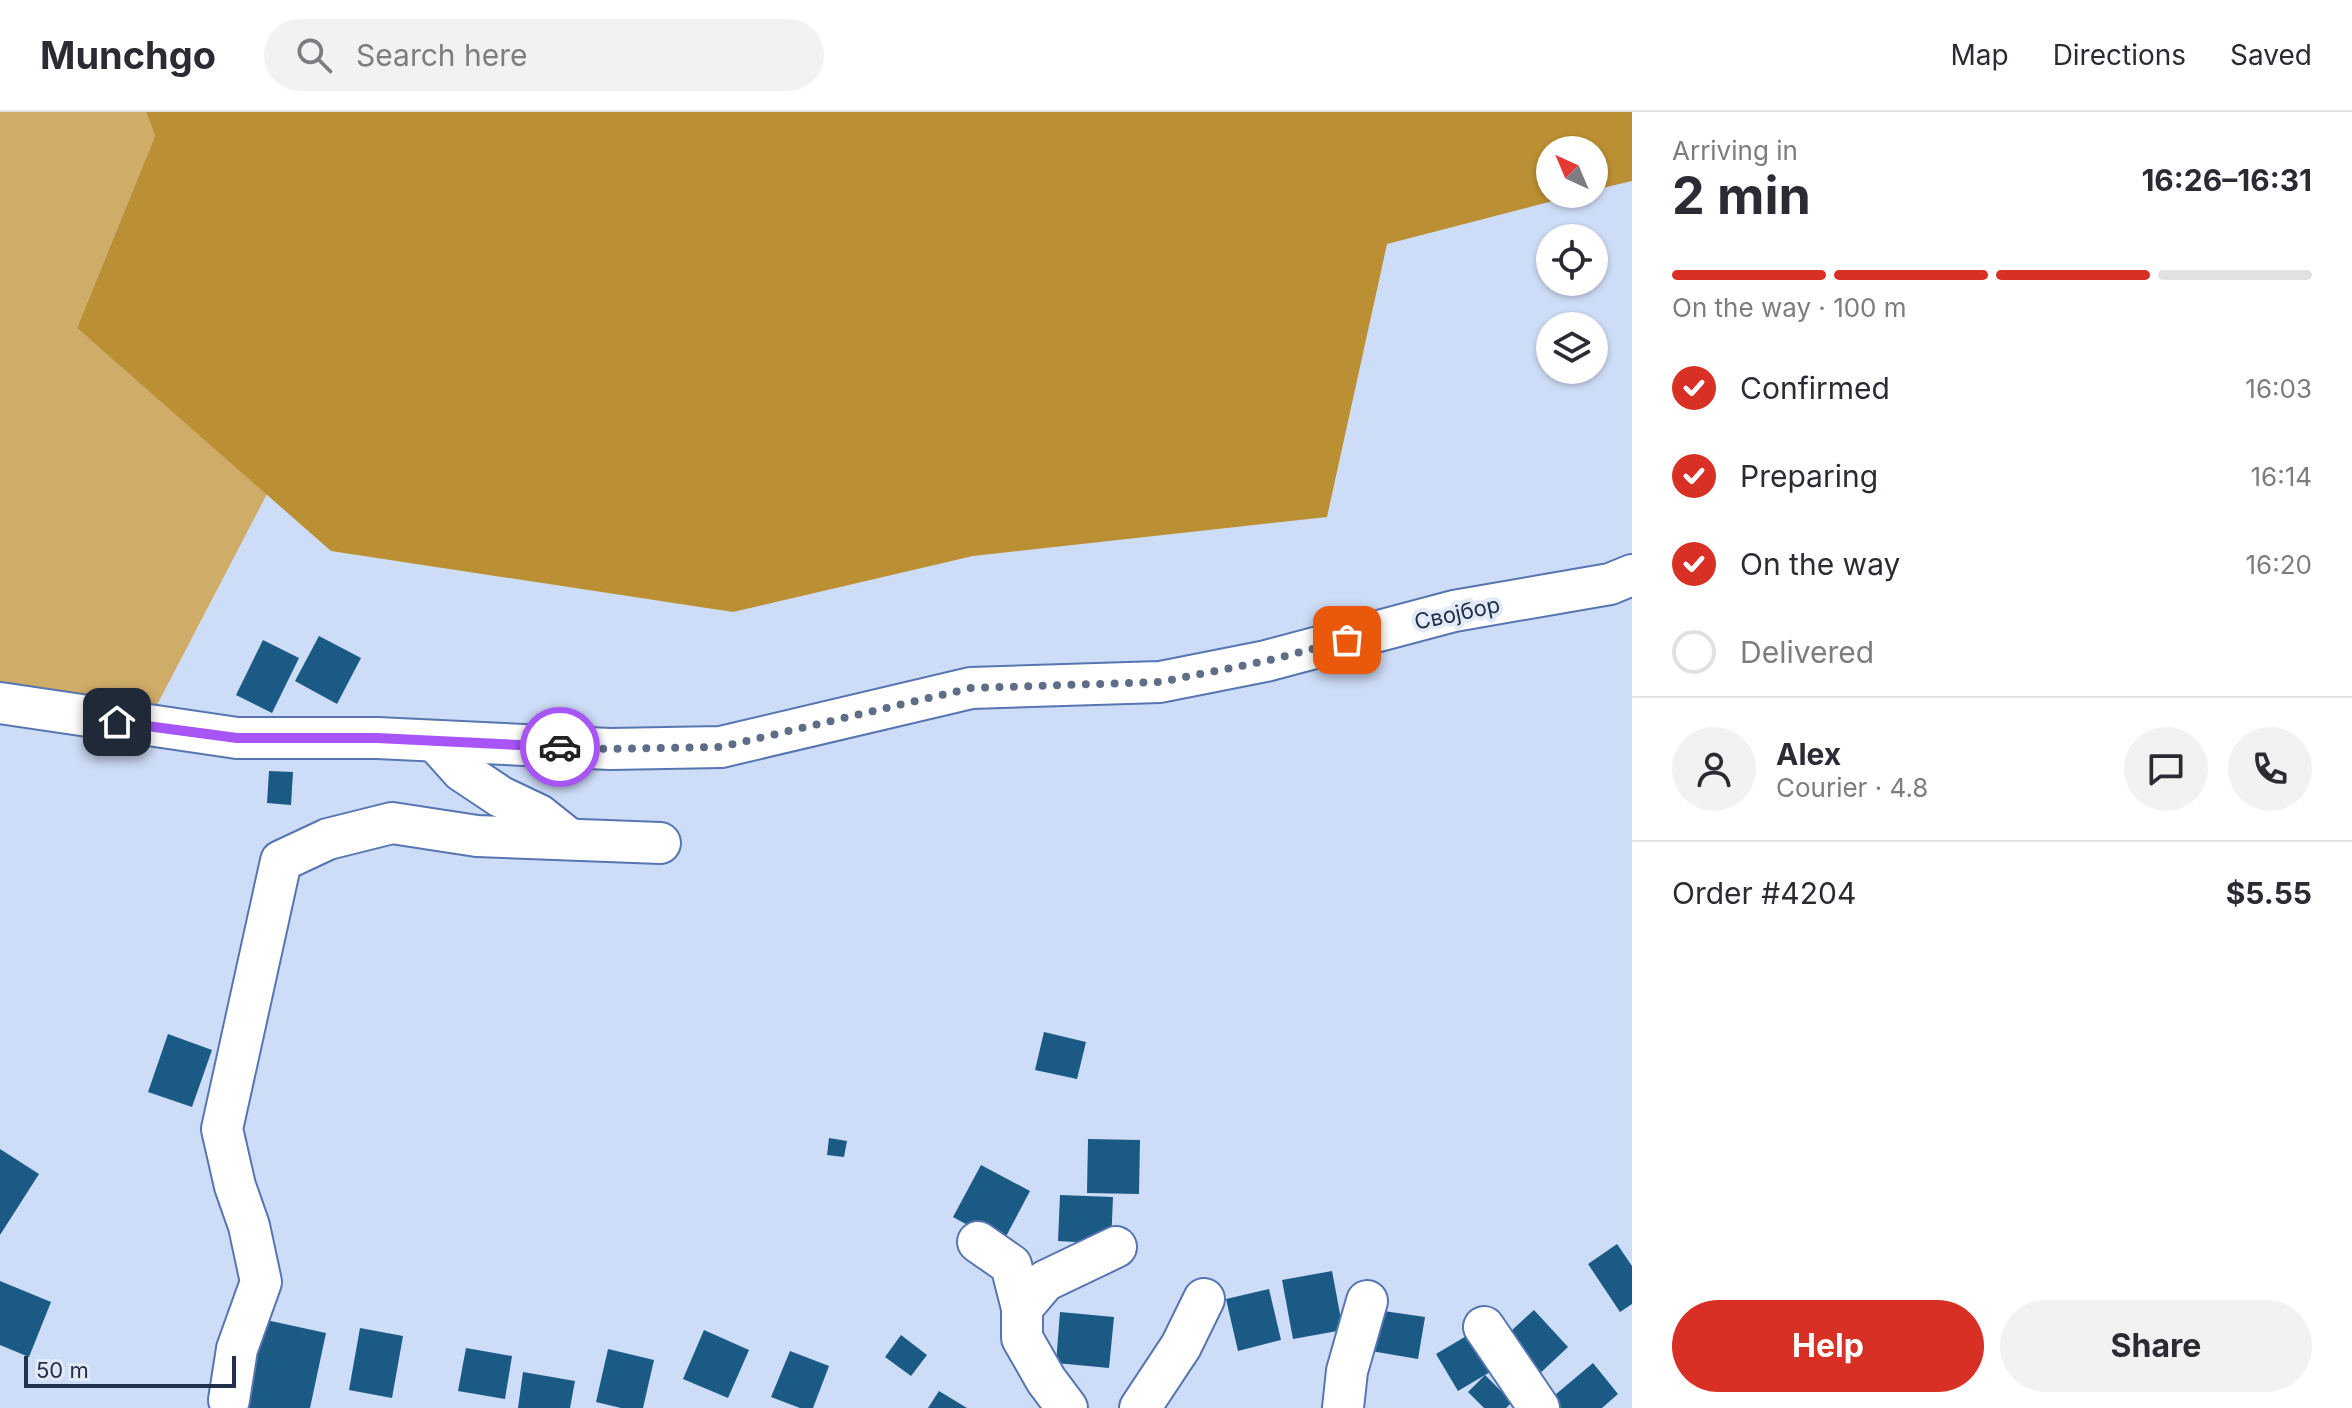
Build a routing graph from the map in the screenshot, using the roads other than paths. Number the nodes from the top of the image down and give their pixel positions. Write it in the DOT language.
graph roads {
  1 [pos="1632,575"];
  2 [pos="0,703"];
  3 [pos="435,741"];
  4 [pos="569,839"];
  5 [pos="660,843"];
  6 [pos="978,1242"];
  7 [pos="1116,1247"];
  8 [pos="1204,1299"];
  9 [pos="1367,1301"];
  10 [pos="1022,1308"];
  11 [pos="1484,1327"];
  12 [pos="229,1400"];
  13 [pos="1067,1408"];
  14 [pos="1140,1408"];
  15 [pos="1343,1408"];
  16 [pos="1539,1408"];
  1 -- 3 [label="street, Својбор"];
  2 -- 3 [label="street, Својбор"];
  3 -- 4 [label="street"];
  4 -- 5 [label="street"];
  4 -- 12 [label="street"];
  6 -- 10 [label="street"];
  7 -- 10 [label="street"];
  8 -- 14 [label="street"];
  9 -- 15 [label="street"];
  10 -- 13 [label="street"];
  11 -- 16 [label="street"];
}
